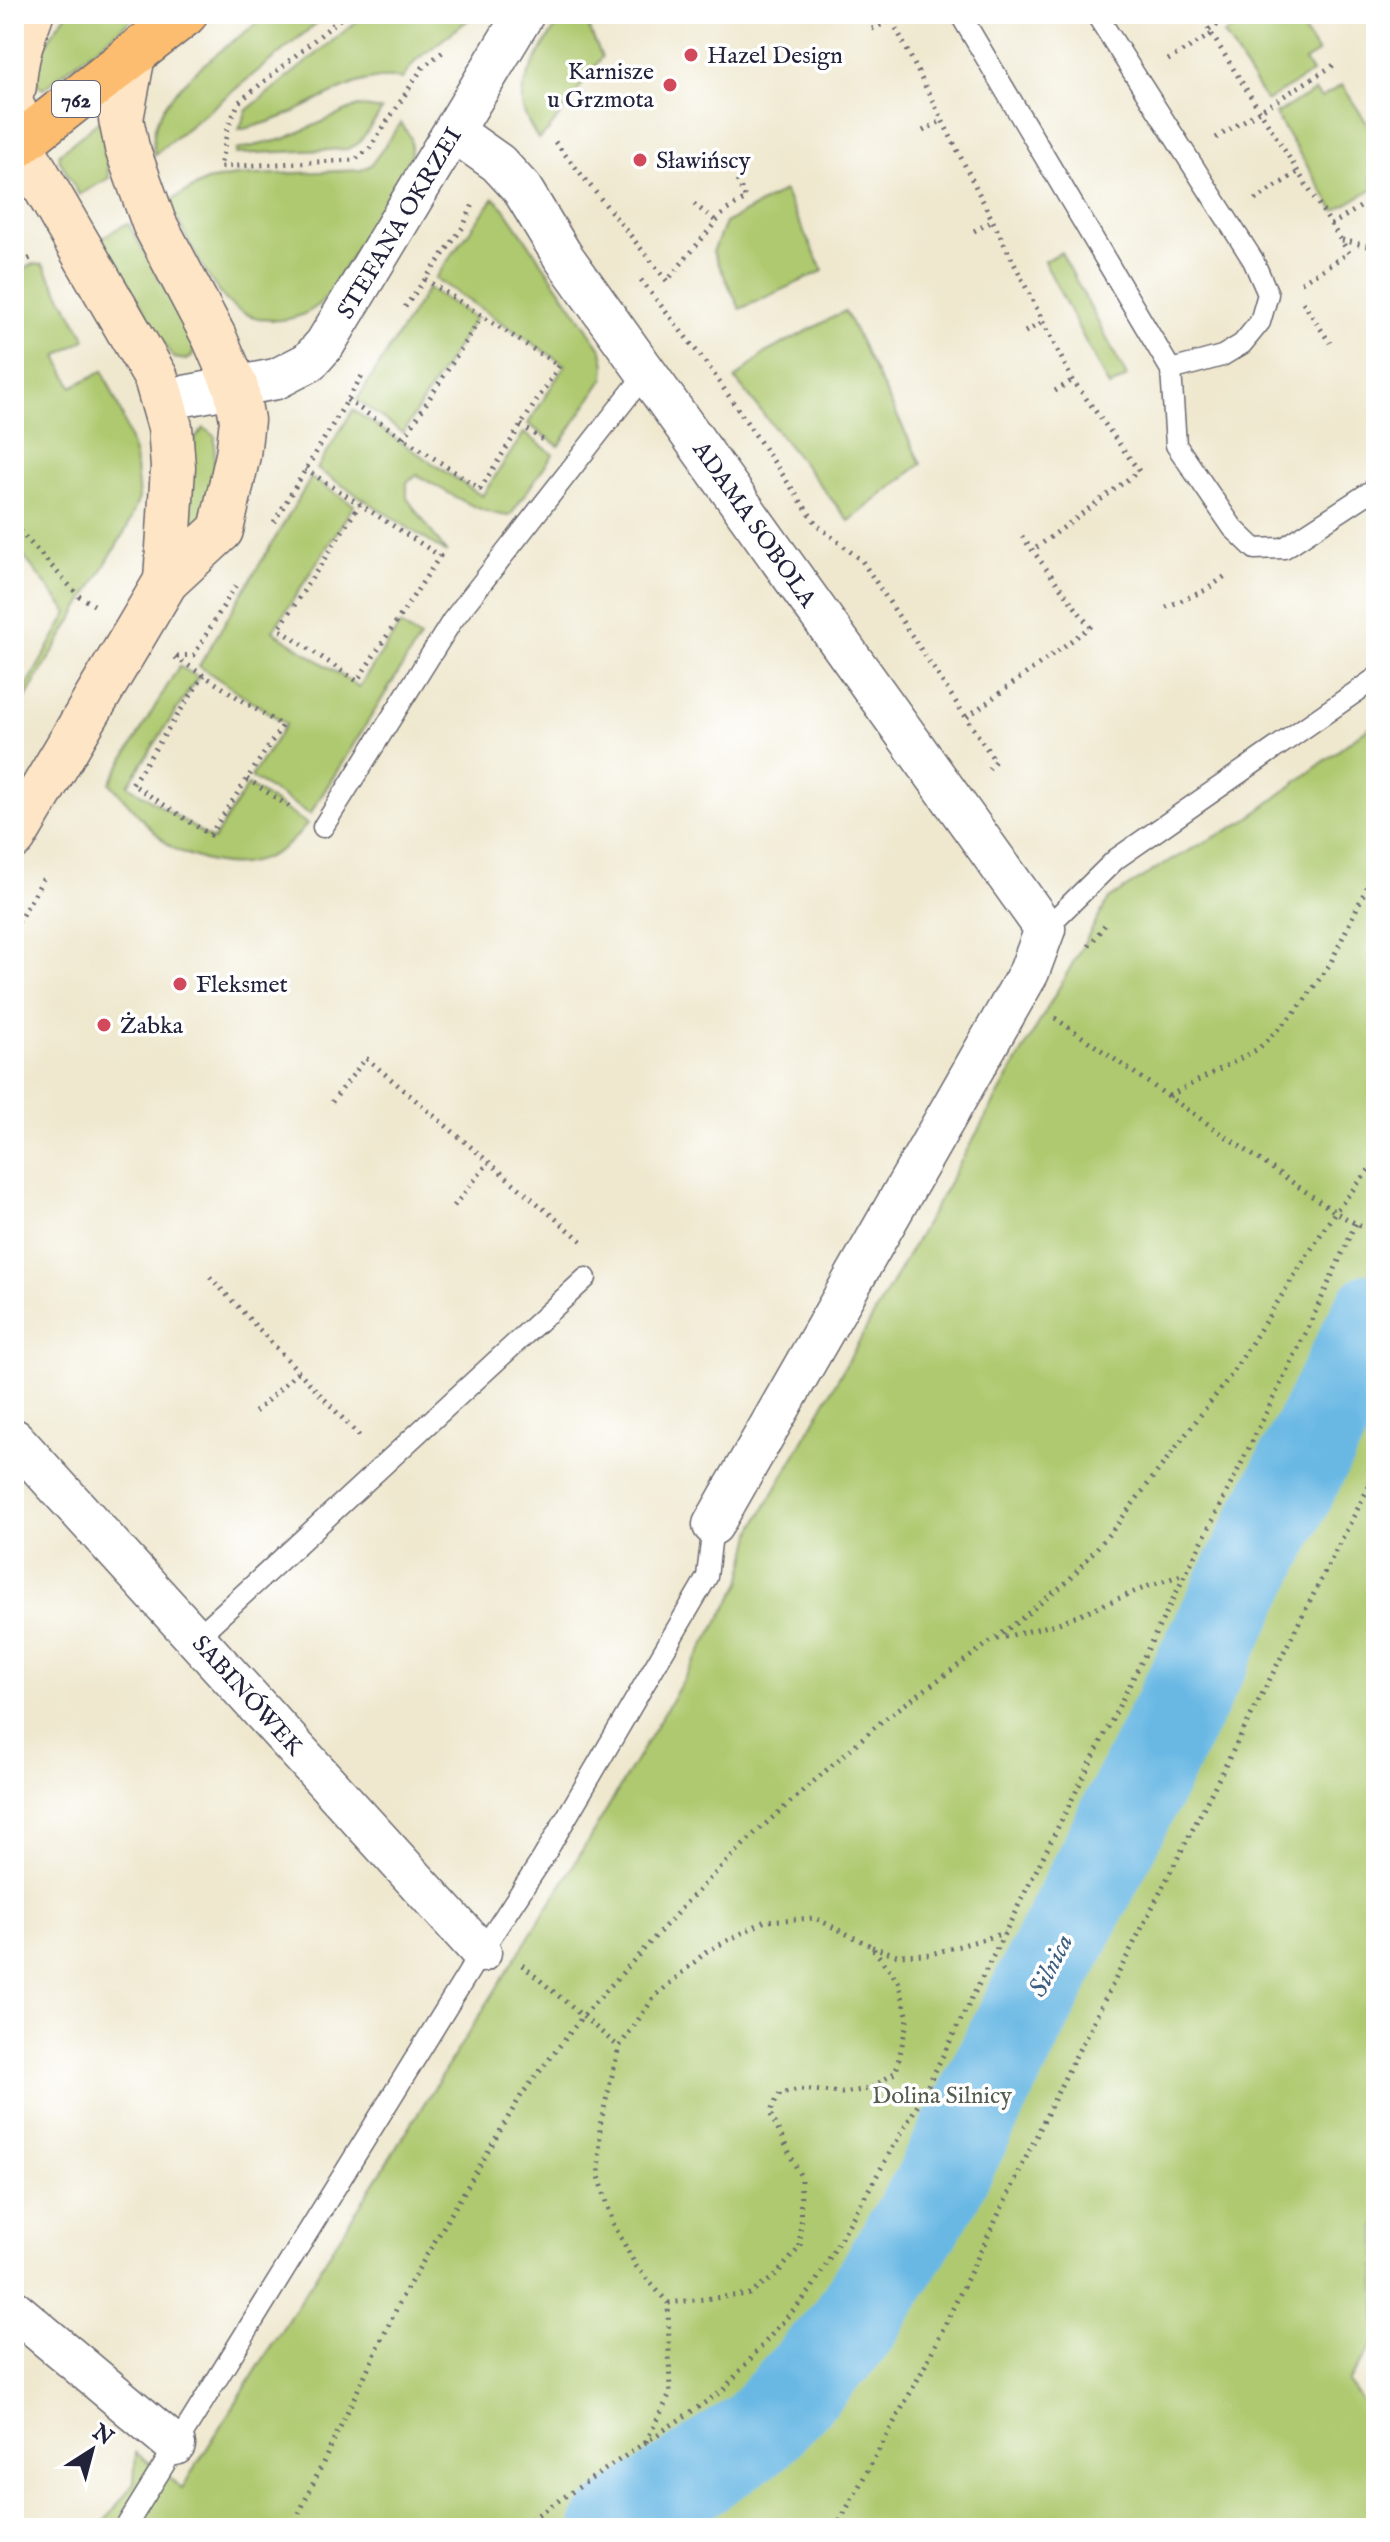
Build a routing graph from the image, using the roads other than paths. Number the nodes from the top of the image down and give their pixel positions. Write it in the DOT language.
graph roads {
  1 [pos="31,14"];
  2 [pos="185,14"];
  3 [pos="524,14"];
  4 [pos="960,14"];
  5 [pos="1096,14"];
  6 [pos="133,55"];
  7 [pos="14,86"];
  8 [pos="454,132"];
  9 [pos="16,134"];
  10 [pos="1171,370"];
  11 [pos="646,373"];
  12 [pos="236,388"];
  13 [pos="163,400"];
  14 [pos="1376,488"];
  15 [pos="166,581"];
  16 [pos="1376,678"];
  17 [pos="323,827"];
  18 [pos="14,837"];
  19 [pos="1045,929"];
  20 [pos="586,1278"];
  21 [pos="14,1439"];
  22 [pos="713,1525"];
  23 [pos="196,1638"];
  24 [pos="498,1955"];
  25 [pos="14,2310"];
  26 [pos="175,2445"];
  27 [pos="125,2528"];
  1 -- 7 [label="street"];
  2 -- 6 [label="main road, 762"];
  3 -- 8 [label="street, STEFANA OKRZEI"];
  4 -- 10 [label="lane"];
  5 -- 10 [label="lane"];
  6 -- 9 [label="main road, 762"];
  6 -- 12 [label="street"];
  8 -- 11 [label="street, ADAMA SOBOLA"];
  8 -- 12 [label="street, STEFANA OKRZEI"];
  9 -- 13 [label="street"];
  10 -- 14 [label="lane"];
  11 -- 17 [label="lane"];
  11 -- 19 [label="street, ADAMA SOBOLA"];
  12 -- 13 [label="street, STEFANA OKRZEI"];
  12 -- 15 [label="street"];
  13 -- 15 [label="street"];
  15 -- 18 [label="street"];
  16 -- 19 [label="lane"];
  19 -- 22 [label="street"];
  20 -- 23 [label="lane"];
  21 -- 23 [label="street, SABINÓWEK"];
  22 -- 24 [label="lane"];
  23 -- 24 [label="street, SABINÓWEK"];
  24 -- 26 [label="lane"];
  25 -- 26 [label="street"];
  26 -- 27 [label="lane"];
}
